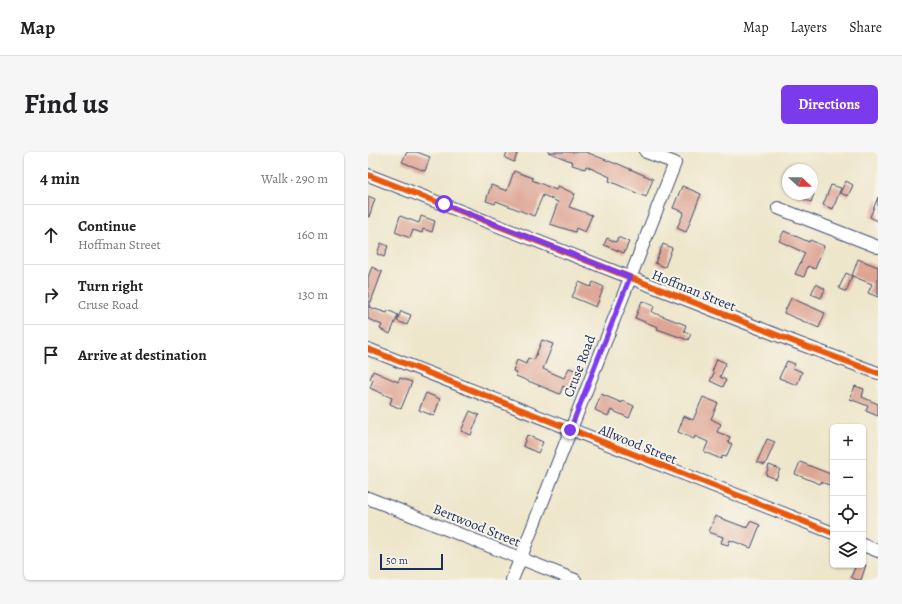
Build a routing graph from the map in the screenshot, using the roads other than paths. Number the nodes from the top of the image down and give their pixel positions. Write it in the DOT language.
graph roads {
  1 [pos="646,152"];
  2 [pos="368,175"];
  3 [pos="778,208"];
  4 [pos="878,247"];
  5 [pos="630,277"];
  6 [pos="368,349"];
  7 [pos="878,373"];
  8 [pos="570,430"];
  9 [pos="368,498"];
  10 [pos="830,532"];
  11 [pos="866,546"];
  12 [pos="878,551"];
  13 [pos="520,558"];
  14 [pos="512,580"];
  15 [pos="575,580"];
  1 -- 5 [label="street, Cruse Road"];
  2 -- 5 [label="street, Hoffman Street"];
  3 -- 4 [label="street"];
  5 -- 7 [label="street, Hoffman Street"];
  5 -- 8 [label="street, Cruse Road"];
  6 -- 8 [label="street, Allwood Street"];
  8 -- 10 [label="street, Allwood Street"];
  8 -- 13 [label="street, Cruse Road"];
  9 -- 13 [label="street, Bertwood Street"];
  11 -- 12 [label="street"];
  13 -- 14 [label="street, Cruse Road"];
  13 -- 15 [label="street, Bertwood Street"];
}
